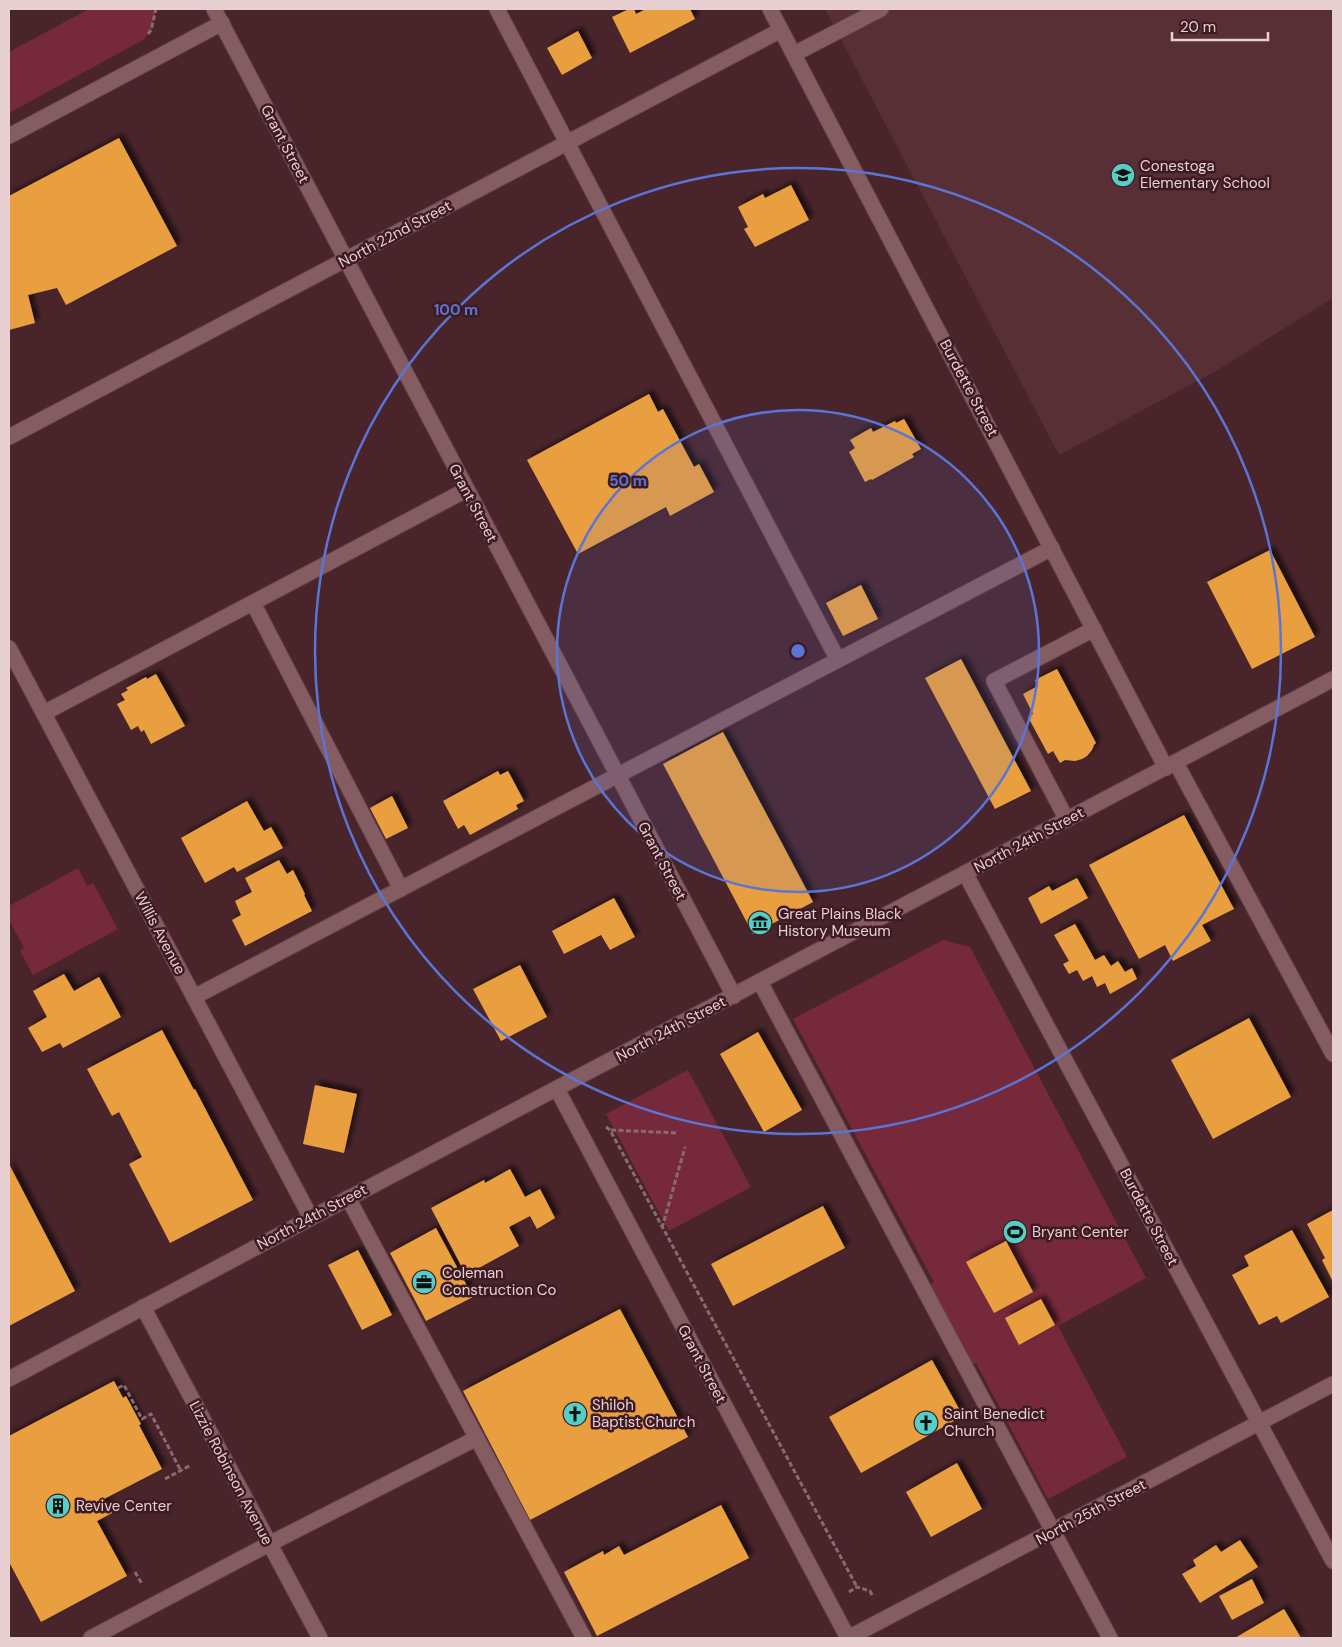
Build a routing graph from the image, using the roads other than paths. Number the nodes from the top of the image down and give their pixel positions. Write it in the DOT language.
graph roads {
  1 [pos="214,9"];
  2 [pos="497,9"];
  3 [pos="770,9"];
  4 [pos="881,9"];
  5 [pos="222,23"];
  6 [pos="782,30"];
  7 [pos="794,54"];
  8 [pos="9,136"];
  9 [pos="567,142"];
  10 [pos="346,261"];
  11 [pos="9,437"];
  12 [pos="466,490"];
  13 [pos="1052,548"];
  14 [pos="253,603"];
  15 [pos="1094,629"];
  16 [pos="9,648"];
  17 [pos="838,660"];
  18 [pos="1333,680"];
  19 [pos="44,714"];
  20 [pos="1171,765"];
  21 [pos="617,776"];
  22 [pos="1067,820"];
  23 [pos="965,873"];
  24 [pos="402,889"];
  25 [pos="760,982"];
  26 [pos="734,996"];
  27 [pos="194,997"];
  28 [pos="1333,1054"];
  29 [pos="557,1089"];
  30 [pos="348,1198"];
  31 [pos="310,1218"];
  32 [pos="143,1307"];
  33 [pos="9,1379"];
  34 [pos="1333,1384"];
  35 [pos="1260,1423"];
  36 [pos="477,1438"];
  37 [pos="1052,1532"];
  38 [pos="270,1544"];
  39 [pos="1333,1561"];
  40 [pos="91,1638"];
  41 [pos="320,1638"];
  42 [pos="584,1638"];
  43 [pos="848,1638"];
  44 [pos="1110,1638"];
  1 -- 5 [label="street, Grant Street"];
  2 -- 9 [label="street"];
  3 -- 6 [label="street, Burdette Street"];
  4 -- 7 [label="street"];
  5 -- 8 [label="street"];
  5 -- 10 [label="street, Grant Street"];
  6 -- 7 [label="street, Burdette Street"];
  6 -- 9 [label="street, North 22nd Street"];
  7 -- 13 [label="street, Burdette Street"];
  9 -- 10 [label="street, North 22nd Street"];
  9 -- 17 [label="street"];
  10 -- 11 [label="street, North 22nd Street"];
  10 -- 12 [label="street, Grant Street"];
  12 -- 14 [label="street"];
  12 -- 21 [label="street, Grant Street"];
  13 -- 15 [label="street, Burdette Street"];
  13 -- 17 [label="street"];
  14 -- 19 [label="street"];
  14 -- 24 [label="street"];
  15 -- 20 [label="street, Burdette Street"];
  15 -- 22 [label="street"];
  16 -- 19 [label="street, Willis Avenue"];
  17 -- 21 [label="street"];
  18 -- 20 [label="street, North 24th Street"];
  19 -- 27 [label="street, Willis Avenue"];
  20 -- 22 [label="street, North 24th Street"];
  20 -- 28 [label="street, Burdette Street"];
  21 -- 24 [label="street"];
  21 -- 26 [label="street, Grant Street"];
  22 -- 23 [label="street, North 24th Street"];
  23 -- 25 [label="street, North 24th Street"];
  23 -- 35 [label="street, Burdette Street"];
  24 -- 27 [label="street"];
  25 -- 26 [label="street, North 24th Street"];
  25 -- 37 [label="street"];
  26 -- 29 [label="street, North 24th Street"];
  27 -- 31 [label="street, Willis Avenue"];
  29 -- 30 [label="street, North 24th Street"];
  29 -- 43 [label="street, Grant Street"];
  30 -- 31 [label="street, North 24th Street"];
  30 -- 36 [label="street"];
  31 -- 32 [label="street, North 24th Street"];
  32 -- 33 [label="street, North 24th Street"];
  32 -- 38 [label="street, Lizzie Robinson Avenue"];
  34 -- 35 [label="street, North 25th Street"];
  35 -- 37 [label="street, North 25th Street"];
  35 -- 39 [label="street, Burdette Street"];
  36 -- 38 [label="street"];
  36 -- 42 [label="street"];
  37 -- 43 [label="street, North 25th Street"];
  37 -- 44 [label="street"];
  38 -- 40 [label="street"];
  38 -- 41 [label="street, Lizzie Robinson Avenue"];
}
